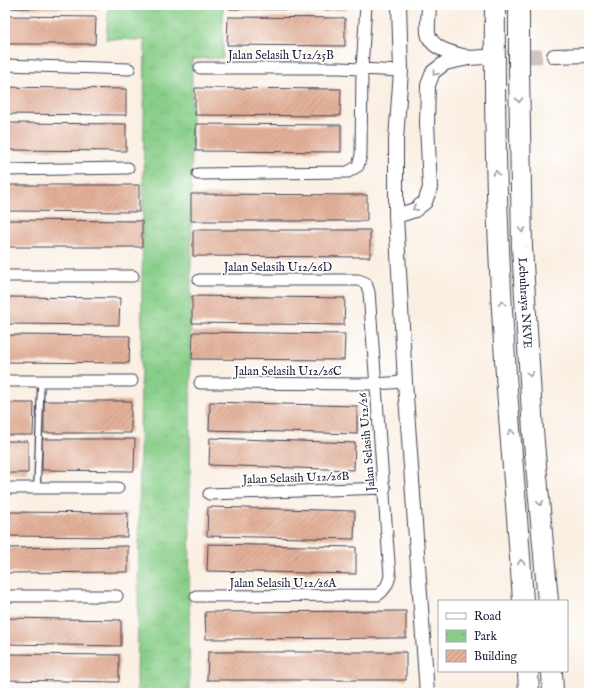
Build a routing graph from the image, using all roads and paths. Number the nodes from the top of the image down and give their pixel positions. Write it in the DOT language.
graph roads {
  1 [pos="366,5"];
  2 [pos="399,5"];
  3 [pos="428,5"];
  4 [pos="494,5"];
  5 [pos="520,5"];
  6 [pos="554,56"];
  7 [pos="589,56"];
  8 [pos="469,58"];
  9 [pos="489,62"];
  10 [pos="5,65"];
  11 [pos="200,68"];
  12 [pos="129,69"];
  13 [pos="362,69"];
  14 [pos="401,71"];
  15 [pos="128,168"];
  16 [pos="5,170"];
  17 [pos="198,174"];
  18 [pos="396,216"];
  19 [pos="5,276"];
  20 [pos="133,276"];
  21 [pos="199,280"];
  22 [pos="358,280"];
  23 [pos="5,381"];
  24 [pos="41,381"];
  25 [pos="132,381"];
  26 [pos="405,382"];
  27 [pos="200,383"];
  28 [pos="375,384"];
  29 [pos="5,488"];
  30 [pos="37,488"];
  31 [pos="118,488"];
  32 [pos="384,488"];
  33 [pos="209,494"];
  34 [pos="370,595"];
  35 [pos="5,596"];
  36 [pos="117,596"];
  37 [pos="196,596"];
  38 [pos="523,600"];
  39 [pos="548,600"];
  40 [pos="528,672"];
  41 [pos="552,672"];
  42 [pos="427,693"];
  43 [pos="529,693"];
  44 [pos="553,693"];
  1 -- 13 [label="street"];
  2 -- 14 [label="street"];
  3 -- 8 [label="street"];
  4 -- 9 [label="highway, Lebuhraya NKVE"];
  5 -- 39 [label="highway, Lebuhraya NKVE, one-way"];
  6 -- 7 [label="street"];
  8 -- 9 [label="street"];
  8 -- 18 [label="street, one-way"];
  38 -- 9 [label="highway, Lebuhraya NKVE, one-way"];
  10 -- 12 [label="street"];
  11 -- 13 [label="street, Jalan Selasih U12/25B"];
  13 -- 14 [label="street, Jalan Selasih U12/25B"];
  13 -- 17 [label="street"];
  14 -- 18 [label="street"];
  15 -- 16 [label="street"];
  18 -- 26 [label="street"];
  19 -- 20 [label="street"];
  21 -- 22 [label="street, Jalan Selasih U12/26D"];
  22 -- 28 [label="street, Jalan Selasih U12/26"];
  23 -- 24 [label="street"];
  24 -- 25 [label="street"];
  24 -- 30 [label="lane"];
  26 -- 28 [label="street, Jalan Selasih U12/26C"];
  26 -- 42 [label="street"];
  27 -- 28 [label="street, Jalan Selasih U12/26C"];
  28 -- 32 [label="street, Jalan Selasih U12/26"];
  29 -- 30 [label="street"];
  30 -- 31 [label="street"];
  32 -- 33 [label="street, Jalan Selasih U12/26B"];
  32 -- 34 [label="street, Jalan Selasih U12/26"];
  34 -- 37 [label="street, Jalan Selasih U12/26A"];
  35 -- 36 [label="street"];
  40 -- 43 [label="highway"];
  41 -- 44 [label="highway"];
}
